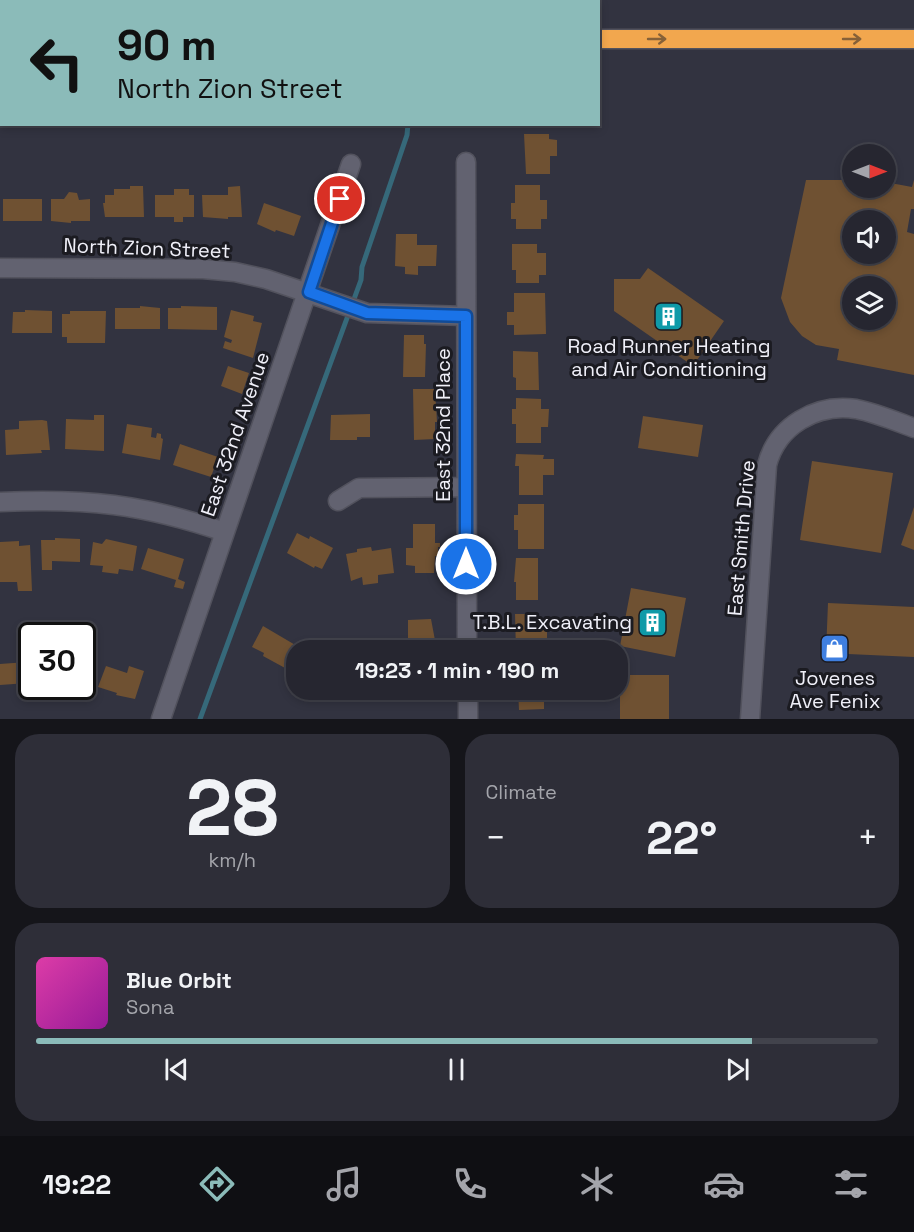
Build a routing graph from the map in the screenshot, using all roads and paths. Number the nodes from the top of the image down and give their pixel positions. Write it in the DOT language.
graph roads {
  1 [pos="600,39"];
  2 [pos="914,39"];
  3 [pos="466,162"];
  4 [pos="351,164"];
  5 [pos="0,268"];
  6 [pos="309,292"];
  7 [pos="466,316"];
  8 [pos="914,428"];
  9 [pos="466,487"];
  10 [pos="338,501"];
  11 [pos="0,502"];
  12 [pos="225,532"];
  13 [pos="467,640"];
  14 [pos="468,700"];
  15 [pos="161,719"];
  16 [pos="468,719"];
  17 [pos="750,719"];
  1 -- 2 [label="highway, one-way"];
  3 -- 7 [label="street, East 32nd Place"];
  4 -- 6 [label="street, East 32nd Avenue"];
  5 -- 6 [label="street, North Zion Street"];
  6 -- 7 [label="street, North Zion Street"];
  6 -- 12 [label="street, East 32nd Avenue"];
  7 -- 9 [label="street, East 32nd Place"];
  8 -- 17 [label="street, East Smith Drive"];
  9 -- 10 [label="street"];
  9 -- 13 [label="street, East 32nd Place"];
  11 -- 12 [label="street"];
  12 -- 15 [label="street, East 32nd Avenue"];
  14 -- 16 [label="street"];
}
